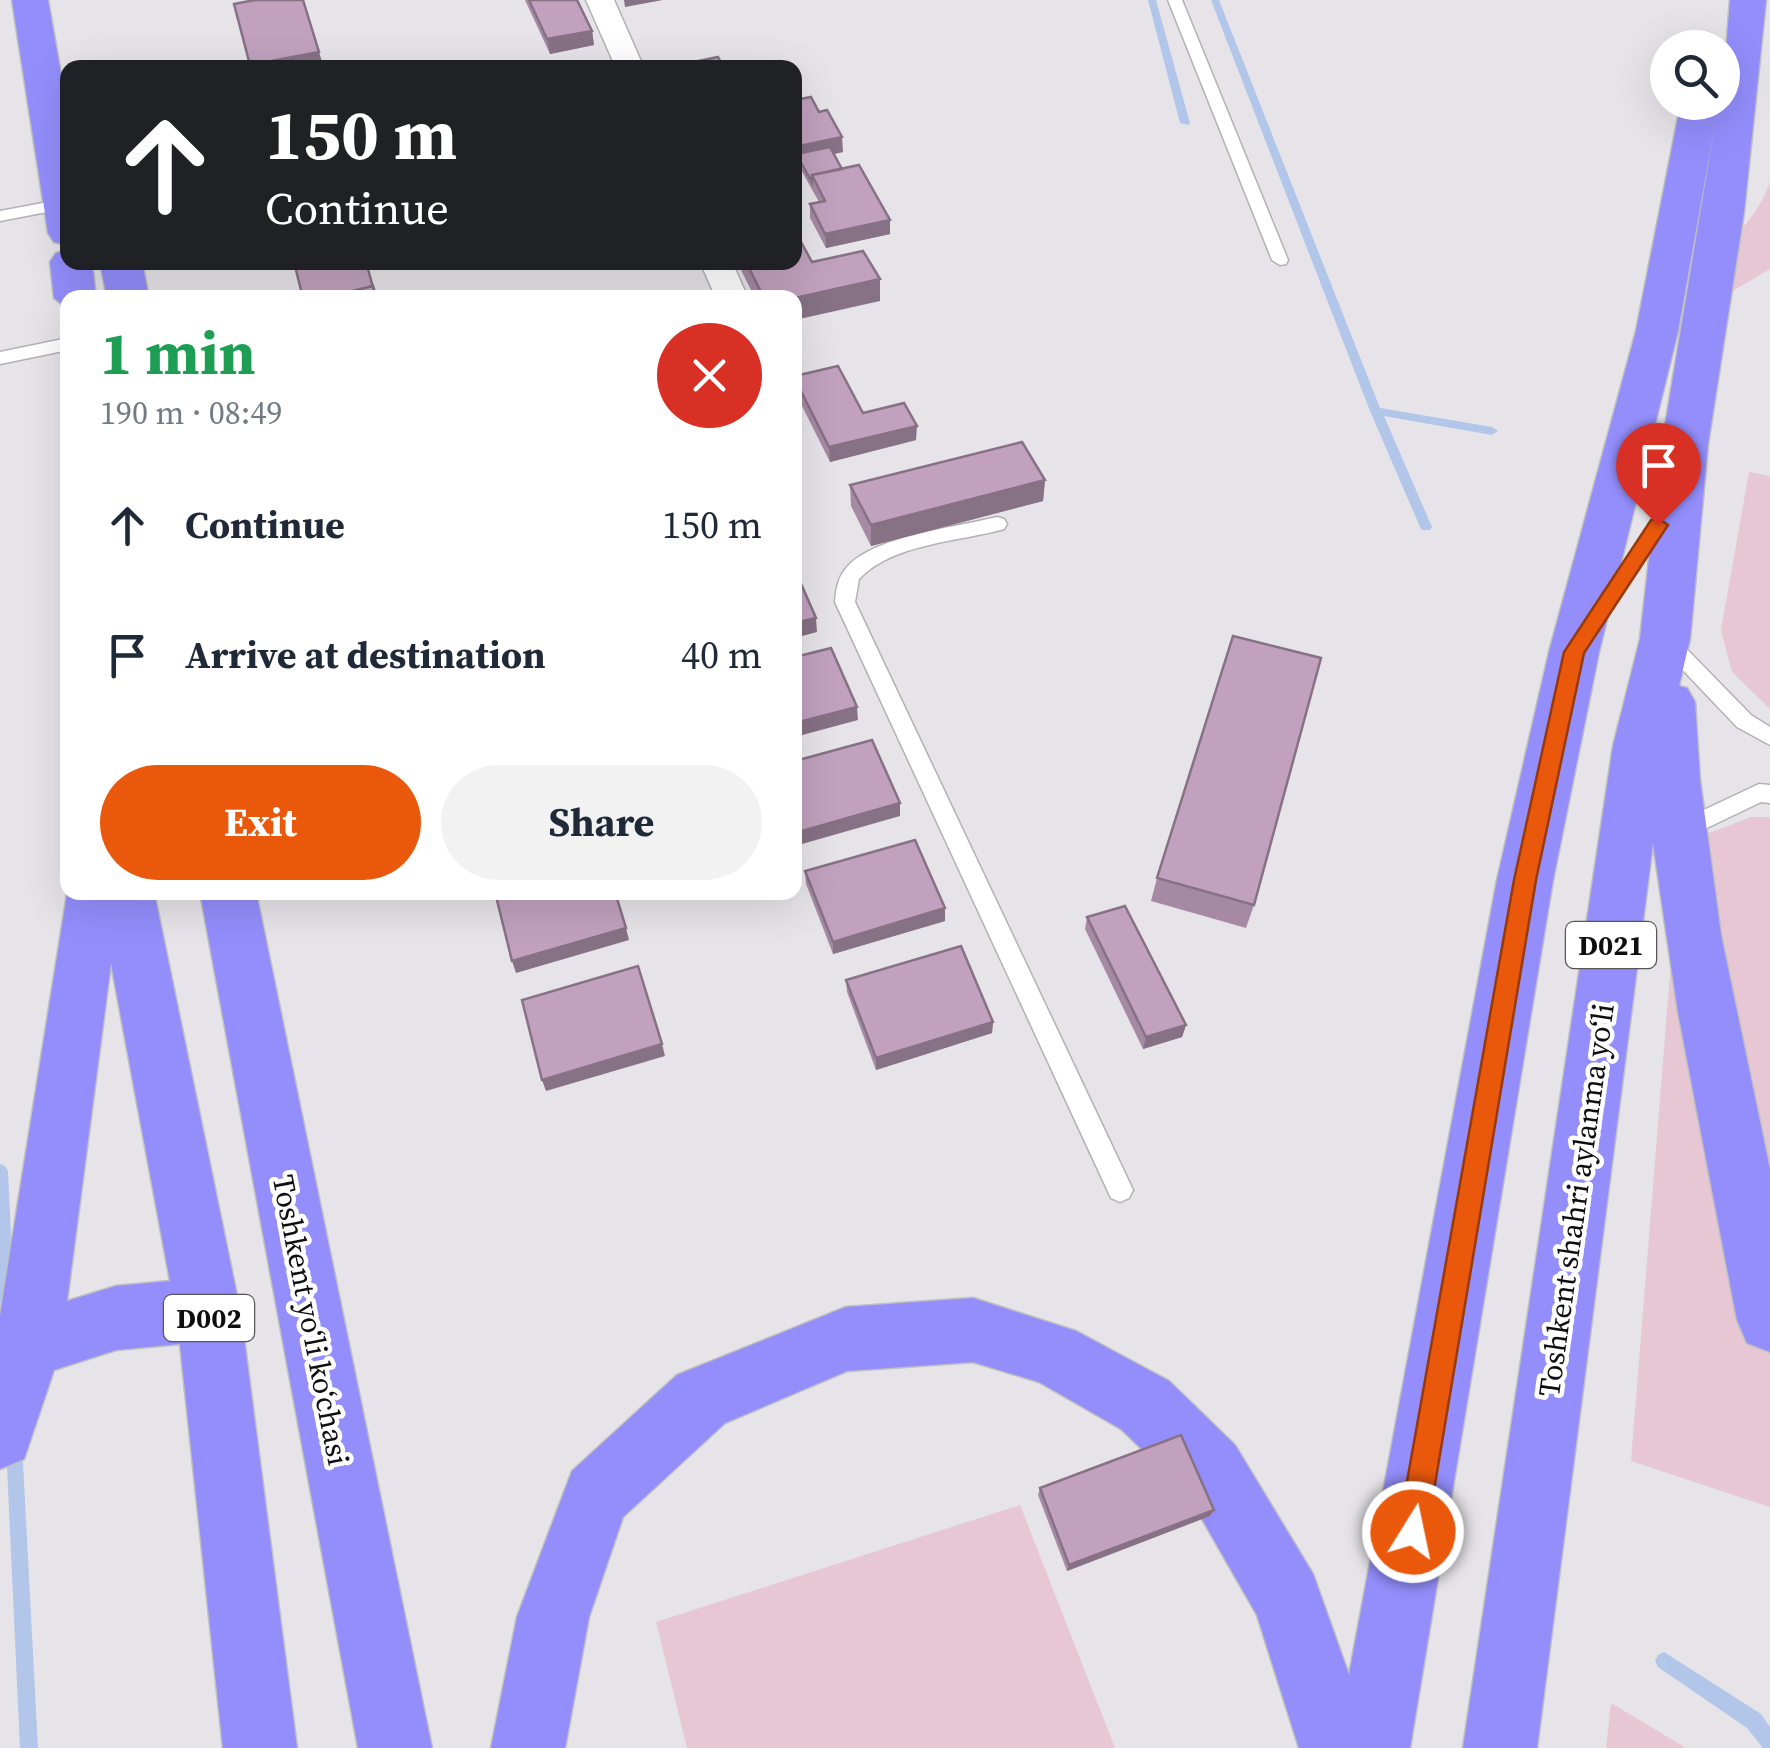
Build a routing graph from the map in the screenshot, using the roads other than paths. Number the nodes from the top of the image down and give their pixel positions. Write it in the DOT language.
graph roads {
  1 [pos="30,0"];
  2 [pos="600,0"];
  3 [pos="1175,0"];
  4 [pos="1716,0"];
  5 [pos="1748,0"];
  6 [pos="1712,30"];
  7 [pos="626,60"];
  8 [pos="1697,120"];
  9 [pos="60,182"];
  10 [pos="0,216"];
  11 [pos="60,218"];
  12 [pos="1280,260"];
  13 [pos="60,346"];
  14 [pos="0,358"];
  15 [pos="1679,493"];
  16 [pos="997,524"];
  17 [pos="1664,639"];
  18 [pos="1574,652"];
  19 [pos="1770,737"];
  20 [pos="1770,794"];
  21 [pos="1680,831"];
  22 [pos="92,900"];
  23 [pos="128,900"];
  24 [pos="230,900"];
  25 [pos="1120,1190"];
  26 [pos="209,1315"];
  27 [pos="1770,1320"];
  28 [pos="28,1347"];
  29 [pos="0,1435"];
  30 [pos="260,1748"];
  31 [pos="396,1748"];
  32 [pos="528,1748"];
  33 [pos="1336,1748"];
  34 [pos="1374,1748"];
  35 [pos="1500,1748"];
  1 -- 9 [label="highway"];
  2 -- 7 [label="street"];
  3 -- 12 [label="lane"];
  4 -- 6 [label="highway"];
  5 -- 15 [label="highway, Toshkent shahri aylanma yoʻli / D021"];
  8 -- 18 [label="highway"];
  10 -- 11 [label="lane"];
  13 -- 14 [label="lane"];
  15 -- 17 [label="highway, Toshkent shahri aylanma yoʻli / D021"];
  15 -- 18 [label="highway"];
  16 -- 25 [label="lane"];
  17 -- 19 [label="lane"];
  17 -- 21 [label="highway"];
  17 -- 35 [label="highway, Toshkent shahri aylanma yoʻli / D021"];
  18 -- 34 [label="highway"];
  20 -- 21 [label="lane"];
  21 -- 27 [label="highway"];
  22 -- 28 [label="highway"];
  23 -- 26 [label="highway, D002"];
  24 -- 31 [label="highway, Toshkent yo‘li ko‘chasi"];
  26 -- 28 [label="highway"];
  26 -- 30 [label="highway, D002"];
  28 -- 29 [label="highway"];
  32 -- 33 [label="highway"];
}
